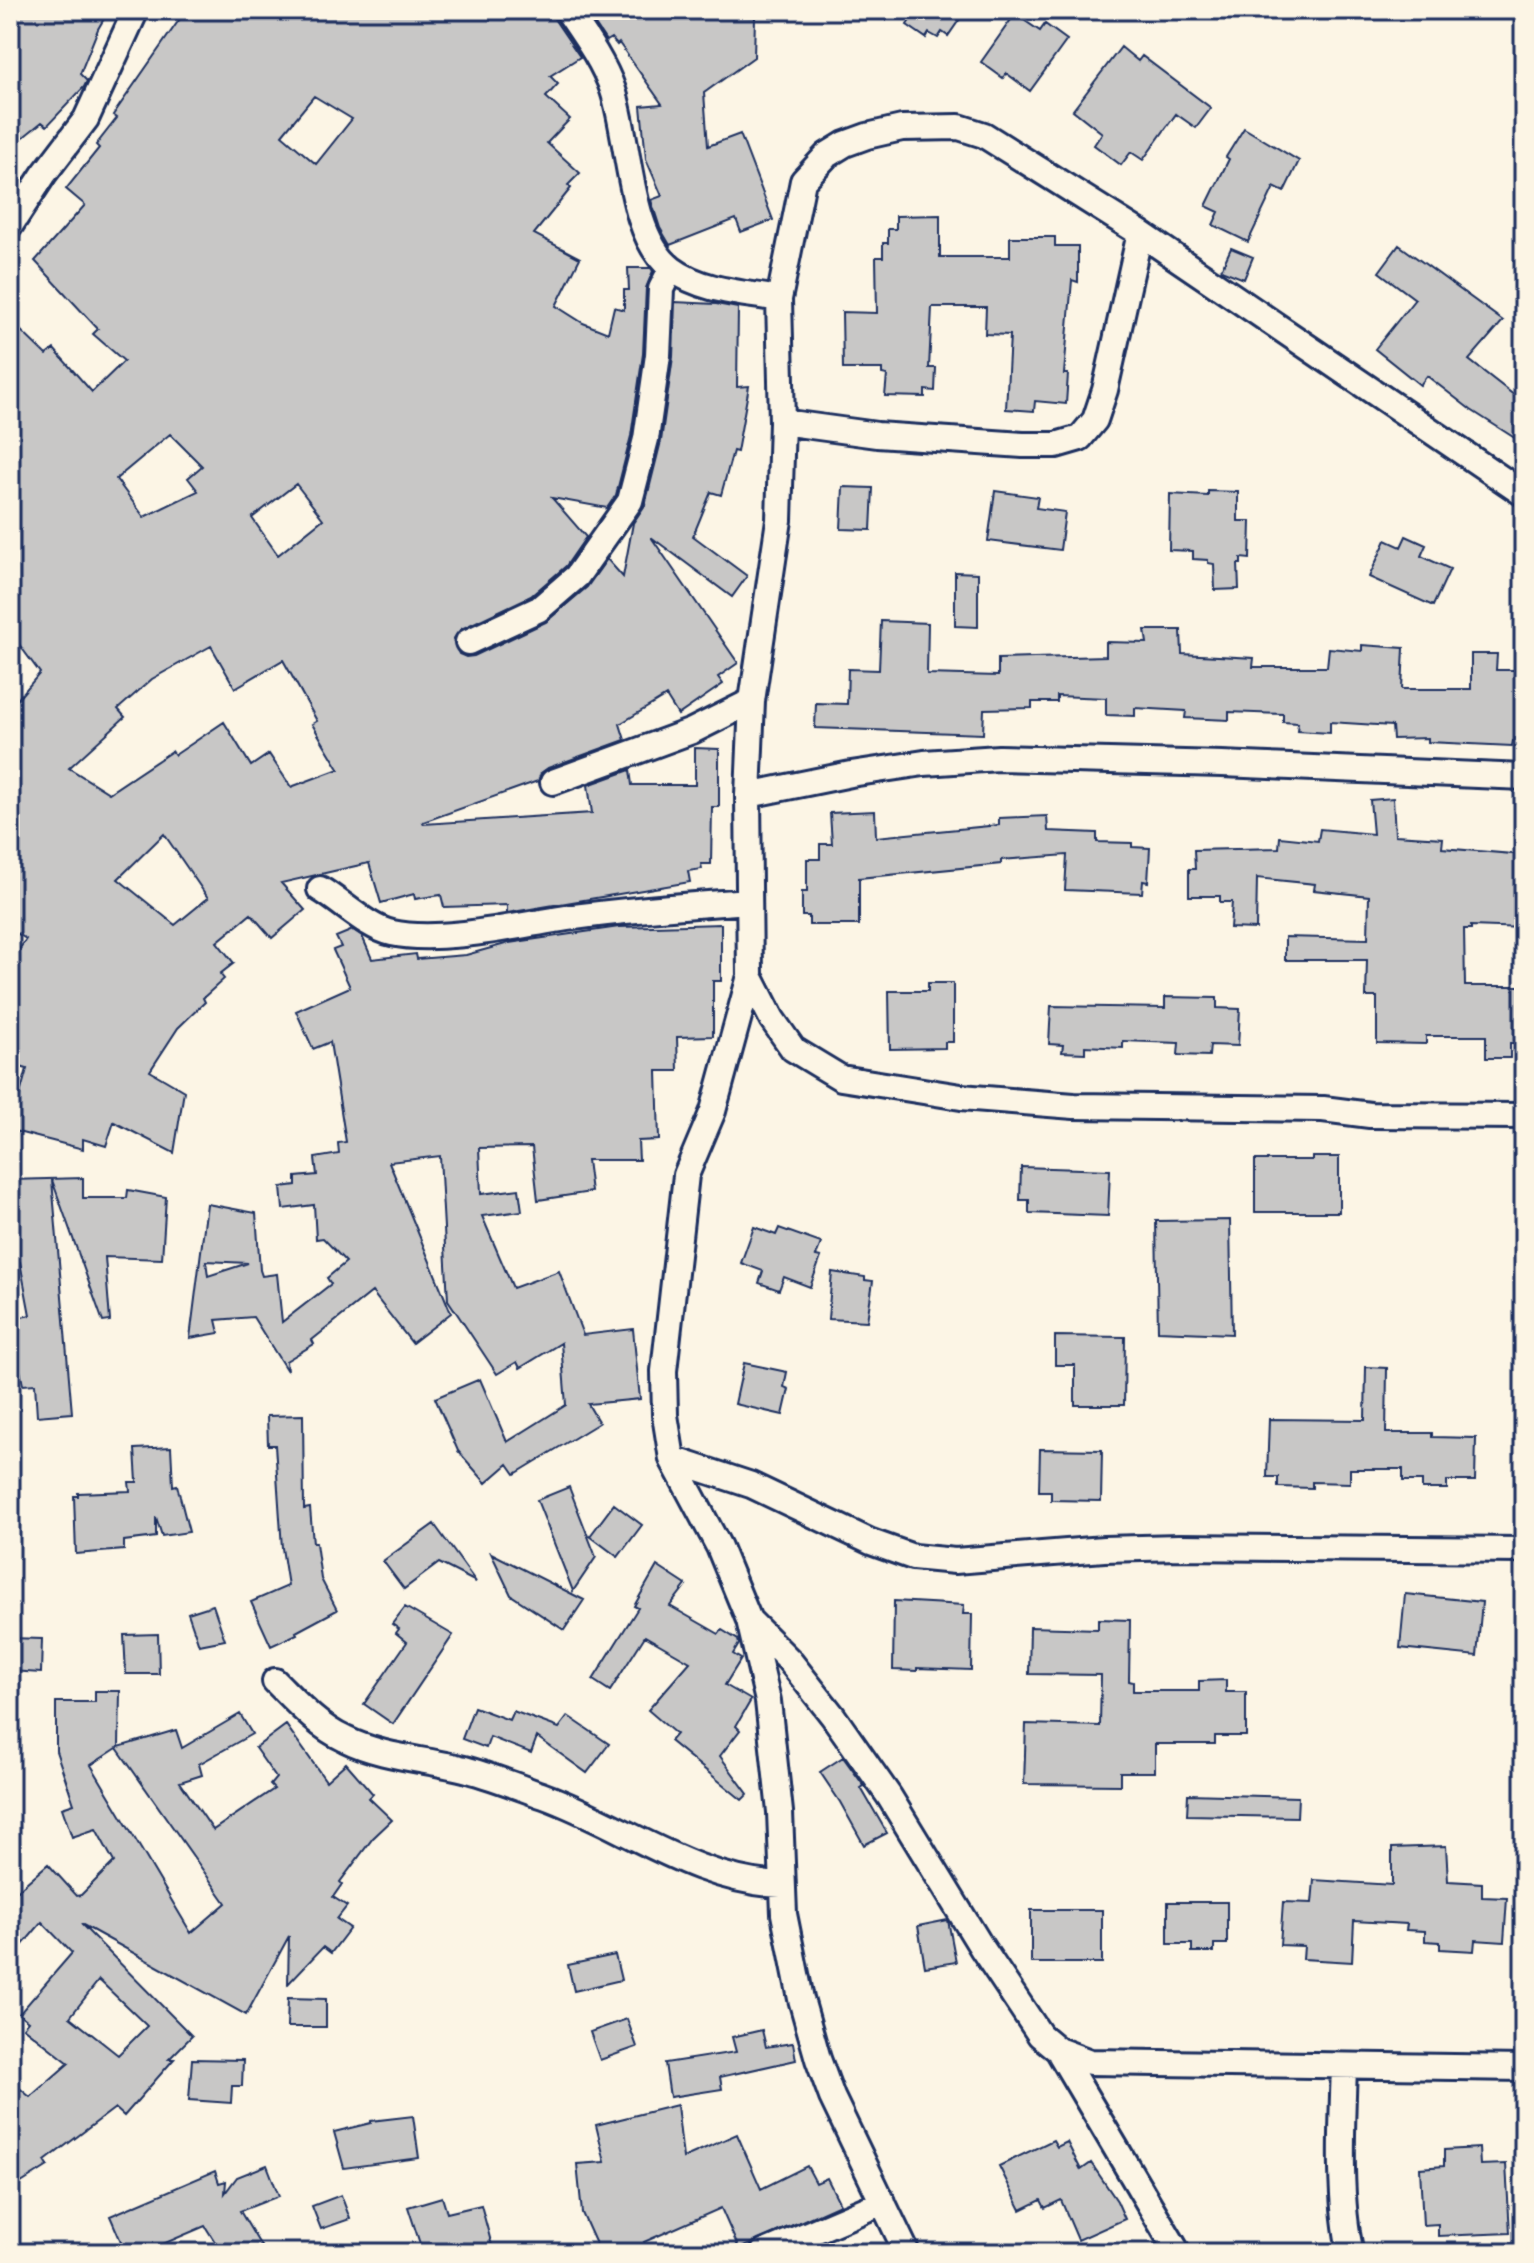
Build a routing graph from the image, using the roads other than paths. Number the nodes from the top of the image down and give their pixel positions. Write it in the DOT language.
graph roads {
  1 [pos="136,10"];
  2 [pos="567,10"];
  3 [pos="10,226"];
  4 [pos="1140,233"];
  5 [pos="671,269"];
  6 [pos="779,299"];
  7 [pos="782,422"];
  8 [pos="1524,494"];
  9 [pos="468,642"];
  10 [pos="752,701"];
  11 [pos="1524,777"];
  12 [pos="553,782"];
  13 [pos="748,795"];
  14 [pos="320,889"];
  15 [pos="749,901"];
  16 [pos="750,976"];
  17 [pos="1524,1116"];
  18 [pos="672,1459"];
  19 [pos="1524,1550"];
  20 [pos="749,1620"];
  21 [pos="275,1681"];
  22 [pos="781,1885"];
  23 [pos="1058,2050"];
  24 [pos="1344,2068"];
  25 [pos="1524,2068"];
  26 [pos="883,2202"];
  27 [pos="763,2253"];
  28 [pos="907,2253"];
  29 [pos="1178,2253"];
  30 [pos="1351,2253"];
  1 -- 3 [label="street"];
  2 -- 5 [label="street"];
  4 -- 6 [label="street"];
  4 -- 7 [label="street"];
  4 -- 8 [label="street"];
  5 -- 6 [label="street"];
  5 -- 9 [label="street"];
  6 -- 7 [label="street"];
  7 -- 10 [label="street"];
  10 -- 12 [label="street"];
  10 -- 13 [label="street"];
  11 -- 13 [label="street"];
  13 -- 15 [label="street"];
  14 -- 15 [label="street"];
  15 -- 16 [label="street"];
  16 -- 17 [label="street"];
  16 -- 18 [label="street"];
  18 -- 19 [label="street"];
  18 -- 20 [label="street"];
  20 -- 22 [label="street"];
  20 -- 23 [label="street"];
  21 -- 22 [label="street"];
  22 -- 26 [label="street"];
  23 -- 24 [label="street"];
  23 -- 29 [label="street"];
  24 -- 25 [label="street"];
  24 -- 30 [label="street"];
  26 -- 27 [label="street"];
  26 -- 28 [label="street"];
}
